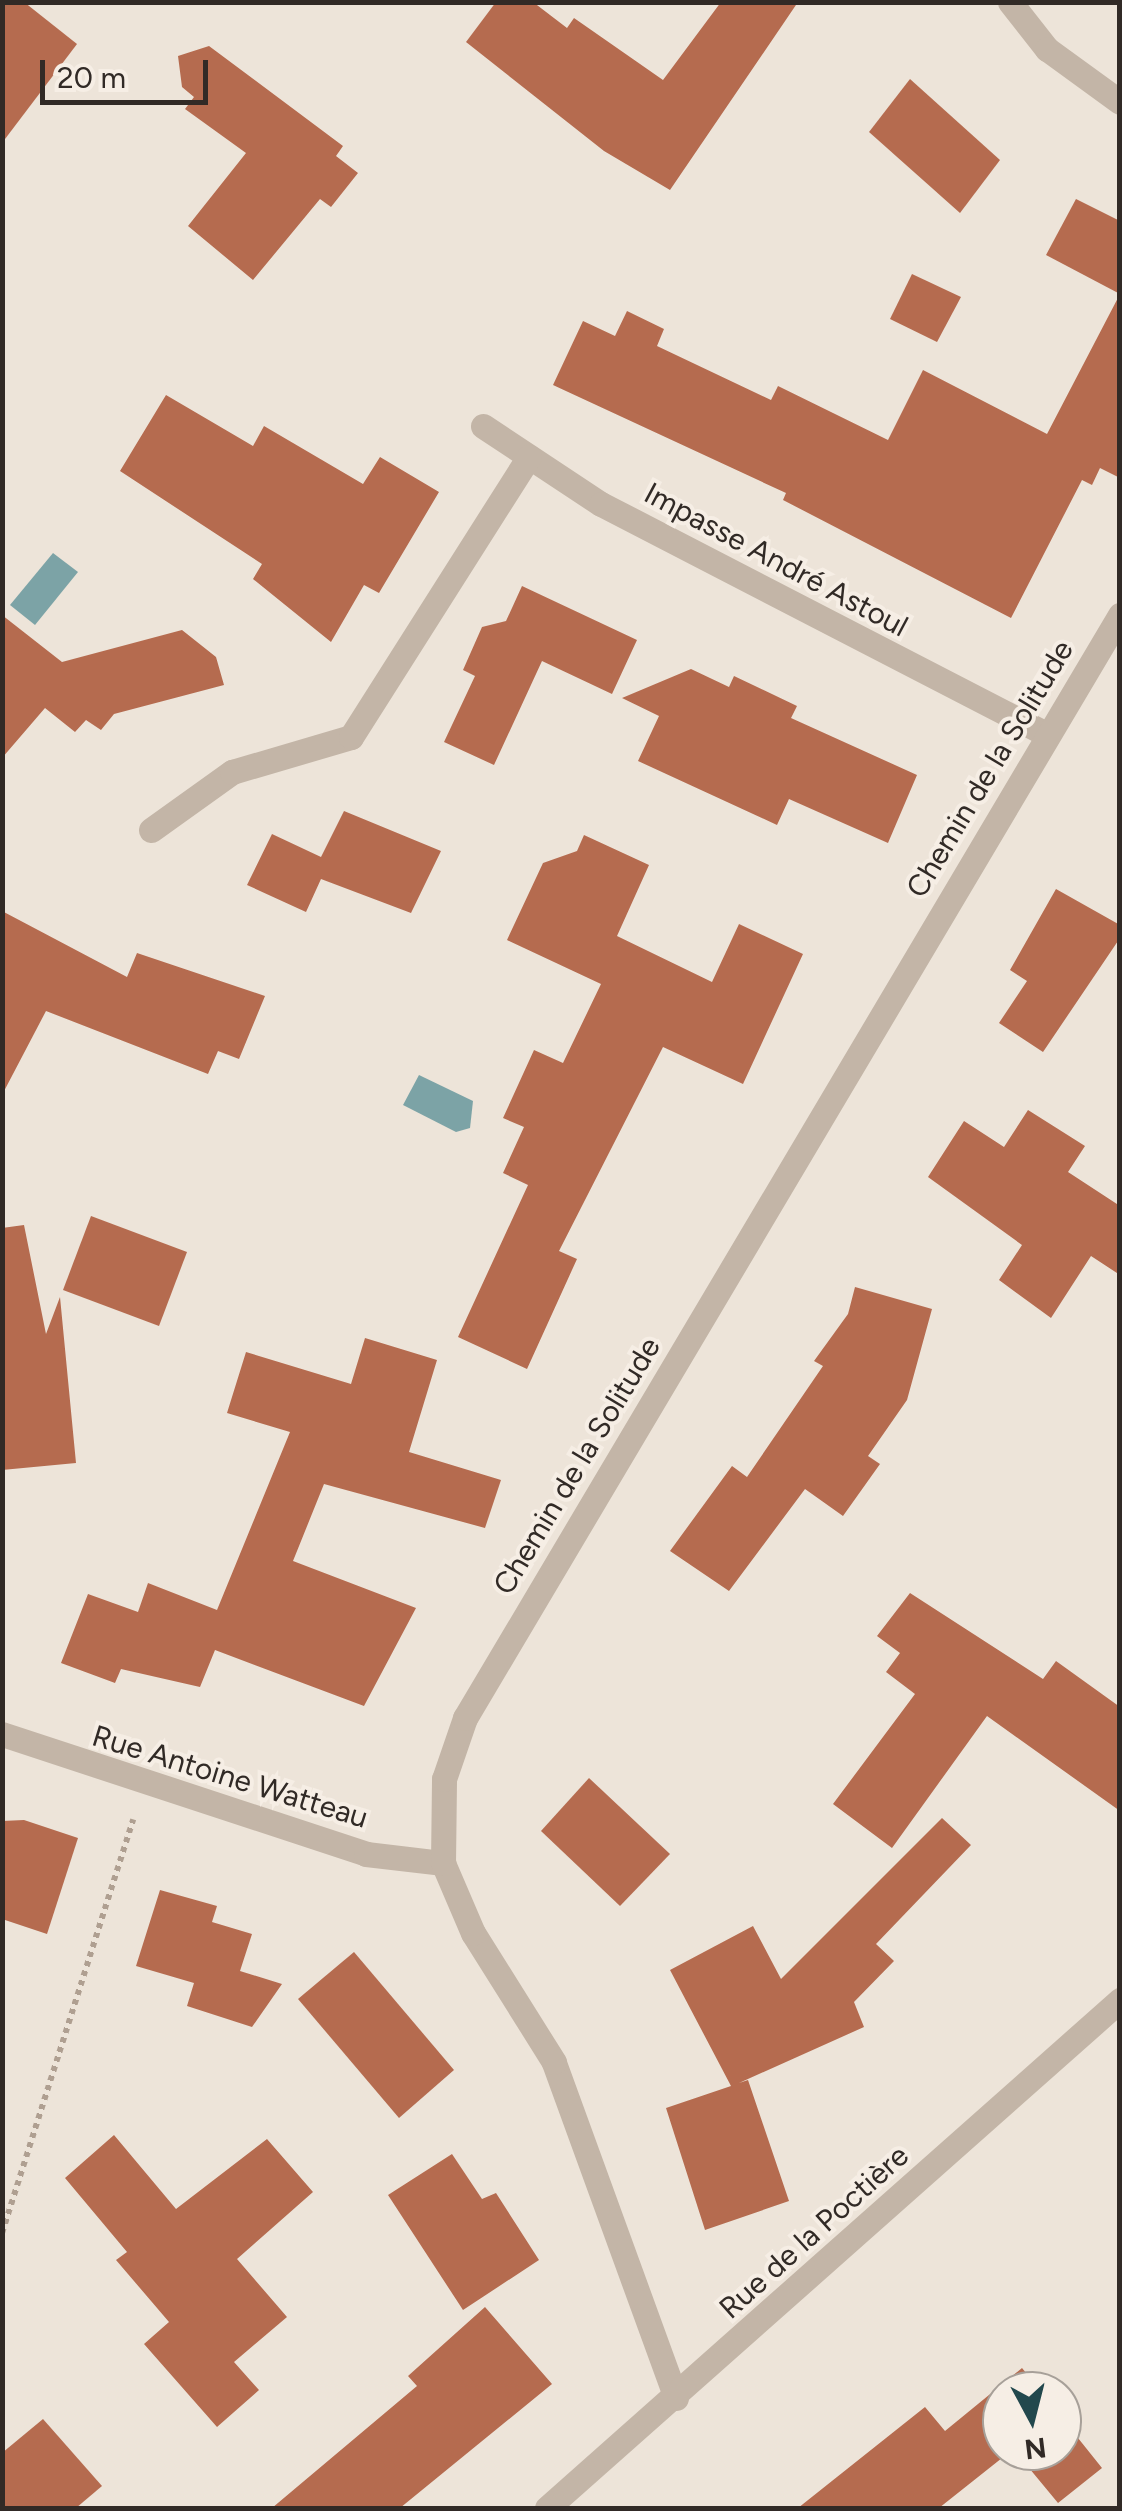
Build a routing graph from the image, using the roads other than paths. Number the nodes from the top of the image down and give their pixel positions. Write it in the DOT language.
graph roads {
  1 [pos="1010,2"];
  2 [pos="1120,102"];
  3 [pos="483,426"];
  4 [pos="528,458"];
  5 [pos="1120,615"];
  6 [pos="1048,736"];
  7 [pos="151,830"];
  8 [pos="2,1734"];
  9 [pos="443,1864"];
  10 [pos="1120,2000"];
  11 [pos="676,2398"];
  12 [pos="548,2508"];
  1 -- 2 [label="street"];
  3 -- 4 [label="street, Impasse André Astoul"];
  4 -- 6 [label="street, Impasse André Astoul"];
  4 -- 7 [label="street"];
  5 -- 6 [label="street, Chemin de la Solitude"];
  6 -- 9 [label="street, Chemin de la Solitude"];
  8 -- 9 [label="street, Rue Antoine Watteau"];
  9 -- 11 [label="street, Chemin de la Solitude"];
  10 -- 11 [label="street, Rue de la Poctière"];
  11 -- 12 [label="street, Rue de la Poctière"];
}
